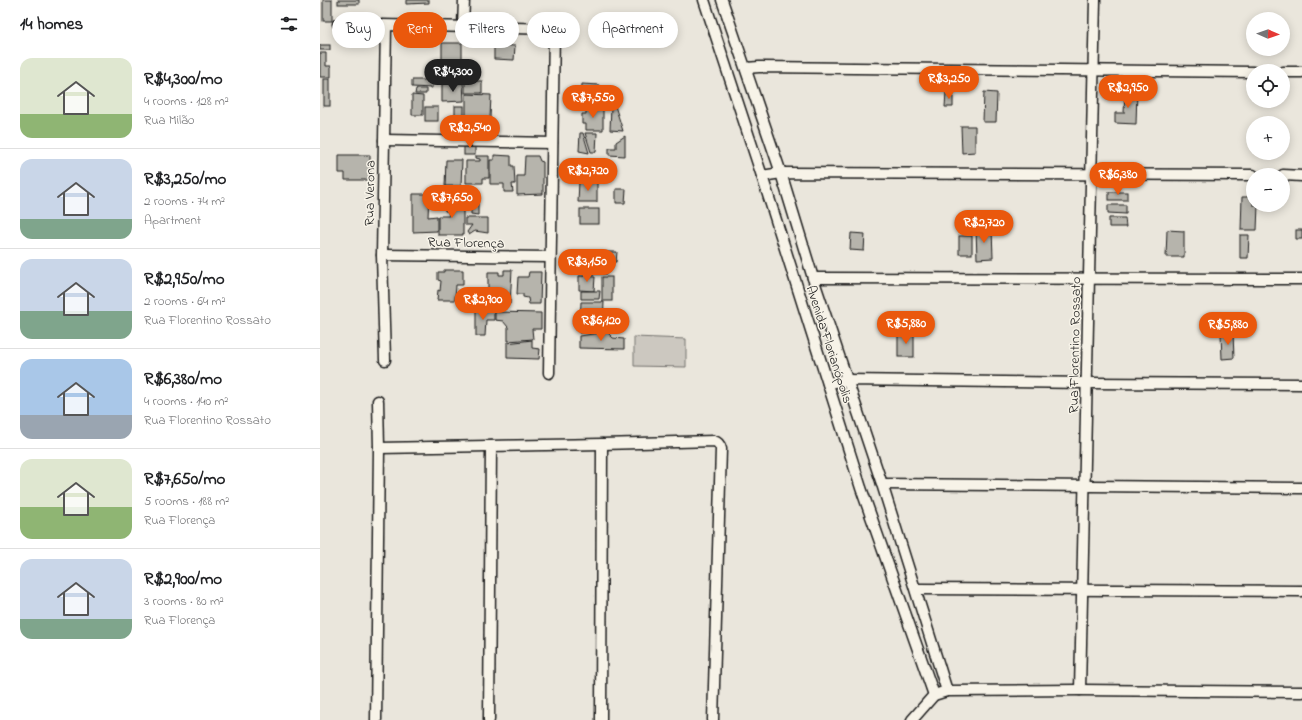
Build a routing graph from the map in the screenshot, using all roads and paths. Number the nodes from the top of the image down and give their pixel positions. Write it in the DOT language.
graph roads {
  1 [pos="464,0"];
  2 [pos="704,0"];
  3 [pos="722,0"];
  4 [pos="1096,0"];
  5 [pos="464,12"];
  6 [pos="386,26"];
  7 [pos="455,27"];
  8 [pos="519,28"];
  9 [pos="746,68"];
  10 [pos="1094,70"];
  11 [pos="1246,72"];
  12 [pos="1290,72"];
  13 [pos="1302,72"];
  14 [pos="384,140"];
  15 [pos="552,143"];
  16 [pos="781,173"];
  17 [pos="1092,174"];
  18 [pos="1246,175"];
  19 [pos="1290,175"];
  20 [pos="762,176"];
  21 [pos="1302,176"];
  22 [pos="382,255"];
  23 [pos="550,257"];
  24 [pos="813,278"];
  25 [pos="1089,279"];
  26 [pos="1302,279"];
  27 [pos="384,360"];
  28 [pos="549,373"];
  29 [pos="847,380"];
  30 [pos="828,382"];
  31 [pos="1087,383"];
  32 [pos="1302,384"];
  33 [pos="378,401"];
  34 [pos="602,444"];
  35 [pos="490,446"];
  36 [pos="379,448"];
  37 [pos="882,484"];
  38 [pos="1085,486"];
  39 [pos="1302,488"];
  40 [pos="916,588"];
  41 [pos="1082,590"];
  42 [pos="1302,591"];
  43 [pos="1080,690"];
  44 [pos="947,691"];
  45 [pos="1302,692"];
  46 [pos="934,695"];
  47 [pos="376,720"];
  48 [pos="489,720"];
  49 [pos="601,720"];
  50 [pos="713,720"];
  51 [pos="912,720"];
  1 -- 5 [label="street"];
  2 -- 20 [label="street, Avenida Florianópolis"];
  3 -- 9 [label="street, Avenida Florianópolis"];
  4 -- 10 [label="street, Rua Florentino Rossato"];
  6 -- 7 [label="street"];
  6 -- 14 [label="street, Rua Verona"];
  8 -- 15 [label="street"];
  9 -- 10 [label="street"];
  9 -- 16 [label="street, Avenida Florianópolis"];
  10 -- 11 [label="street"];
  10 -- 17 [label="street, Rua Florentino Rossato"];
  12 -- 13 [label="street"];
  14 -- 15 [label="street"];
  14 -- 22 [label="street, Rua Verona"];
  15 -- 23 [label="street"];
  16 -- 17 [label="street"];
  16 -- 20 [label="street"];
  16 -- 24 [label="street, Avenida Florianópolis"];
  17 -- 18 [label="street"];
  17 -- 25 [label="street, Rua Florentino Rossato"];
  19 -- 21 [label="street"];
  20 -- 30 [label="street, Avenida Florianópolis"];
  22 -- 23 [label="street, Rua Florença"];
  22 -- 27 [label="street, Rua Verona"];
  23 -- 28 [label="street"];
  24 -- 25 [label="street"];
  24 -- 29 [label="street, Avenida Florianópolis"];
  25 -- 26 [label="street"];
  25 -- 31 [label="street, Rua Florentino Rossato"];
  29 -- 30 [label="street"];
  29 -- 31 [label="street"];
  29 -- 37 [label="street, Avenida Florianópolis"];
  30 -- 46 [label="street, Avenida Florianópolis"];
  31 -- 32 [label="street"];
  31 -- 38 [label="street, Rua Florentino Rossato"];
  33 -- 36 [label="street"];
  34 -- 35 [label="street"];
  34 -- 49 [label="street"];
  34 -- 50 [label="street"];
  35 -- 36 [label="street"];
  35 -- 48 [label="street"];
  36 -- 47 [label="street"];
  37 -- 38 [label="street"];
  37 -- 40 [label="street, Avenida Florianópolis"];
  38 -- 39 [label="street"];
  38 -- 41 [label="street, Rua Florentino Rossato"];
  40 -- 41 [label="street"];
  40 -- 44 [label="street, Avenida Florianópolis"];
  41 -- 42 [label="street"];
  41 -- 43 [label="street, Rua Florentino Rossato"];
  43 -- 44 [label="street"];
  43 -- 45 [label="street"];
  44 -- 46 [label="street"];
  46 -- 51 [label="street"];
}
